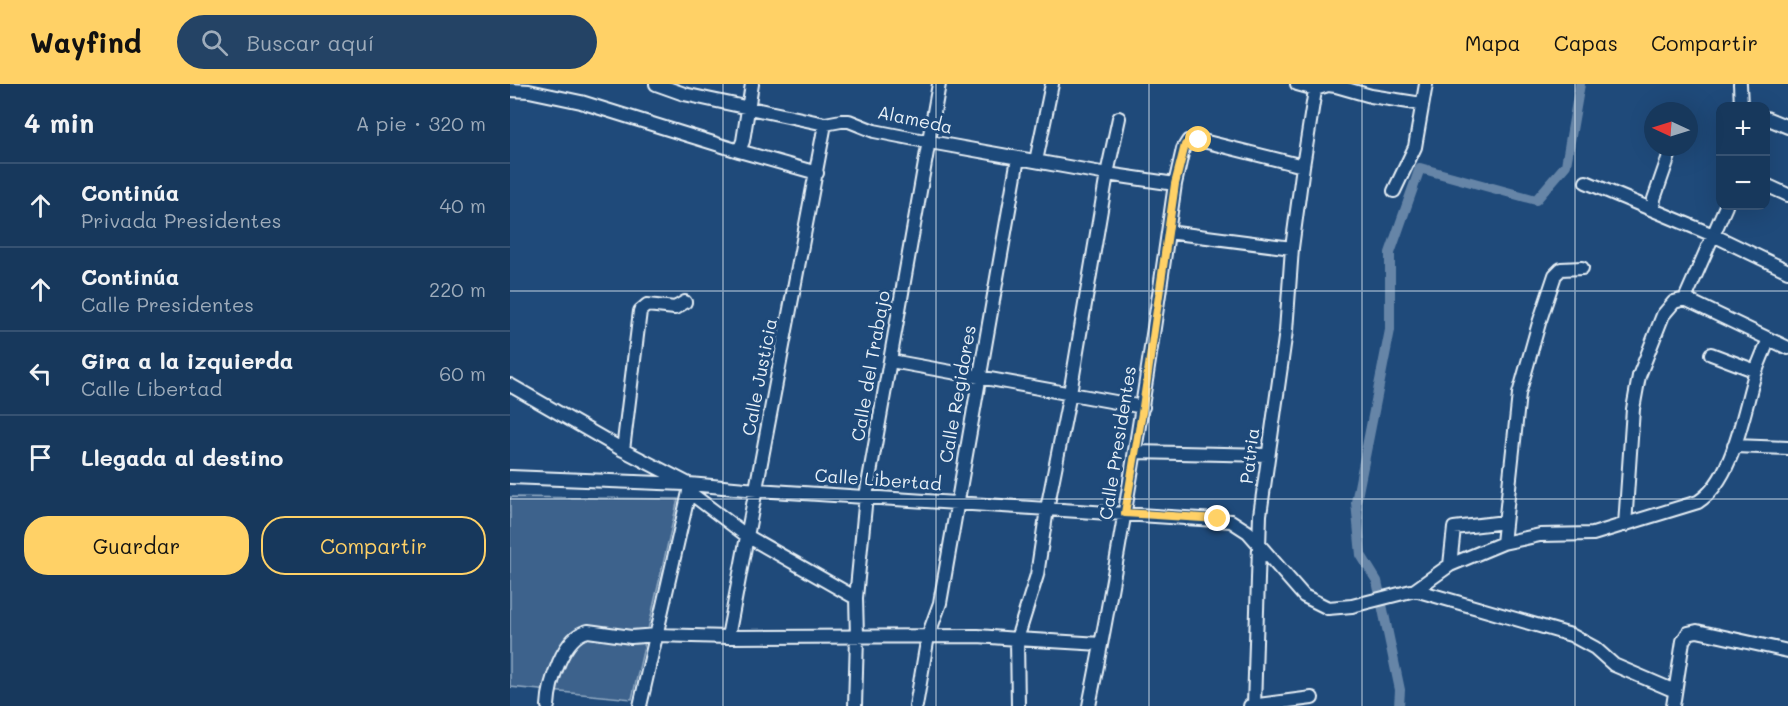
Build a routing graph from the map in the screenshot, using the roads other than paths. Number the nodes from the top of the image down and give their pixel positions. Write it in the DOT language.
graph roads {
  1 [pos="656,84"];
  2 [pos="752,84"];
  3 [pos="939,84"];
  4 [pos="1052,84"];
  5 [pos="1297,84"];
  6 [pos="1426,84"];
  7 [pos="1740,84"];
  8 [pos="531,87"];
  9 [pos="1315,87"];
  10 [pos="510,90"];
  11 [pos="1741,102"];
  12 [pos="1422,104"];
  13 [pos="750,107"];
  14 [pos="1119,118"];
  15 [pos="1770,120"];
  16 [pos="825,124"];
  17 [pos="1788,127"];
  18 [pos="930,142"];
  19 [pos="739,151"];
  20 [pos="1669,156"];
  21 [pos="1018,158"];
  22 [pos="1036,161"];
  23 [pos="1303,166"];
  24 [pos="817,173"];
  25 [pos="1107,174"];
  26 [pos="1586,182"];
  27 [pos="1175,184"];
  28 [pos="1770,187"];
  29 [pos="1394,191"];
  30 [pos="1788,195"];
  31 [pos="1653,210"];
  32 [pos="1724,210"];
  33 [pos="1168,232"];
  34 [pos="1713,235"];
  35 [pos="1292,248"];
  36 [pos="1582,268"];
  37 [pos="1788,271"];
  38 [pos="1685,299"];
  39 [pos="685,302"];
  40 [pos="1769,339"];
  41 [pos="1788,348"];
  42 [pos="1711,354"];
  43 [pos="891,361"];
  44 [pos="1756,371"];
  45 [pos="980,376"];
  46 [pos="510,385"];
  47 [pos="1070,393"];
  48 [pos="1143,407"];
  49 [pos="1734,446"];
  50 [pos="1788,448"];
  51 [pos="623,450"];
  52 [pos="1136,452"];
  53 [pos="1268,455"];
  54 [pos="510,477"];
  55 [pos="689,488"];
  56 [pos="757,490"];
  57 [pos="866,496"];
  58 [pos="957,503"];
  59 [pos="1047,509"];
  60 [pos="1125,513"];
  61 [pos="1505,522"];
  62 [pos="1625,525"];
  63 [pos="747,536"];
  64 [pos="1503,543"];
  65 [pos="1259,545"];
  66 [pos="1450,565"];
  67 [pos="1415,590"];
  68 [pos="856,598"];
  69 [pos="657,635"];
  70 [pos="928,636"];
  71 [pos="728,637"];
  72 [pos="857,637"];
  73 [pos="1017,639"];
  74 [pos="1101,644"];
  75 [pos="1788,651"];
  76 [pos="1675,691"];
  77 [pos="1312,698"];
  78 [pos="548,706"];
  79 [pos="640,706"];
  80 [pos="855,706"];
  81 [pos="916,706"];
  82 [pos="1018,706"];
  83 [pos="1089,706"];
  84 [pos="1253,706"];
  85 [pos="1673,706"];
  1 -- 13 [label="street, Alameda"];
  2 -- 13 [label="street"];
  3 -- 18 [label="street, Calle del Trabajo"];
  4 -- 22 [label="street"];
  5 -- 9 [label="street"];
  6 -- 12 [label="street"];
  7 -- 11 [label="street"];
  8 -- 10 [label="street"];
  8 -- 19 [label="street"];
  9 -- 12 [label="street"];
  9 -- 23 [label="street, Patria"];
  12 -- 29 [label="street"];
  13 -- 16 [label="street, Alameda"];
  13 -- 19 [label="street"];
  14 -- 25 [label="street"];
  15 -- 17 [label="street"];
  16 -- 18 [label="street, Alameda"];
  16 -- 24 [label="street, Calle Justicia"];
  18 -- 21 [label="street, Alameda"];
  18 -- 43 [label="street, Calle del Trabajo"];
  19 -- 24 [label="street"];
  20 -- 31 [label="street"];
  21 -- 22 [label="street, Alameda"];
  21 -- 45 [label="street, Calle Regidores"];
  22 -- 25 [label="street, Alameda"];
  23 -- 27 [label="street, Calle Presidentes"];
  23 -- 35 [label="street, Patria"];
  24 -- 56 [label="street, Calle Justicia"];
  25 -- 27 [label="street, Alameda"];
  25 -- 47 [label="street"];
  26 -- 31 [label="street"];
  27 -- 33 [label="street, Calle Presidentes"];
  28 -- 30 [label="street"];
  31 -- 34 [label="street"];
  32 -- 34 [label="street"];
  33 -- 35 [label="street"];
  33 -- 48 [label="street, Calle Presidentes"];
  34 -- 37 [label="street"];
  34 -- 38 [label="street"];
  35 -- 53 [label="street, Patria"];
  36 -- 61 [label="street"];
  38 -- 40 [label="street"];
  38 -- 62 [label="street"];
  39 -- 51 [label="street"];
  40 -- 41 [label="street"];
  40 -- 44 [label="street"];
  42 -- 44 [label="street"];
  43 -- 45 [label="street"];
  43 -- 57 [label="street, Calle del Trabajo"];
  44 -- 49 [label="street"];
  45 -- 47 [label="street"];
  45 -- 58 [label="street, Calle Regidores"];
  46 -- 51 [label="street, Calle Libertad"];
  47 -- 48 [label="street"];
  47 -- 59 [label="street"];
  48 -- 52 [label="street, Calle Presidentes"];
  49 -- 50 [label="street"];
  49 -- 62 [label="street"];
  51 -- 55 [label="street, Calle Libertad"];
  52 -- 53 [label="street"];
  52 -- 60 [label="street, Calle Presidentes"];
  53 -- 65 [label="street, Patria"];
  54 -- 55 [label="street"];
  55 -- 56 [label="street, Calle Libertad"];
  55 -- 63 [label="street"];
  55 -- 69 [label="street"];
  56 -- 57 [label="street, Calle Libertad"];
  56 -- 63 [label="street, Calle Justicia"];
  57 -- 58 [label="street, Calle Libertad"];
  57 -- 68 [label="street, Calle del Trabajo"];
  58 -- 59 [label="street, Calle Libertad"];
  58 -- 70 [label="street, Calle Regidores"];
  59 -- 60 [label="street, Calle Libertad"];
  59 -- 73 [label="street"];
  60 -- 65 [label="street, Calle Libertad"];
  60 -- 74 [label="street, Calle Presidentes"];
  61 -- 64 [label="street"];
  61 -- 66 [label="street"];
  62 -- 64 [label="street"];
  63 -- 68 [label="street"];
  63 -- 71 [label="street, Calle Justicia"];
  64 -- 66 [label="street"];
  65 -- 67 [label="street, Calle Libertad"];
  65 -- 84 [label="street, Patria"];
  66 -- 67 [label="street"];
  67 -- 76 [label="street"];
  68 -- 72 [label="street, Calle del Trabajo"];
  69 -- 71 [label="street"];
  69 -- 78 [label="street"];
  69 -- 79 [label="street"];
  70 -- 72 [label="street"];
  70 -- 73 [label="street"];
  70 -- 81 [label="street, Calle Regidores"];
  71 -- 72 [label="street"];
  72 -- 80 [label="street, Calle del Trabajo"];
  73 -- 74 [label="street"];
  73 -- 82 [label="street"];
  74 -- 83 [label="street, Calle Presidentes"];
  75 -- 76 [label="street"];
  76 -- 85 [label="street"];
  77 -- 84 [label="street"];
}
